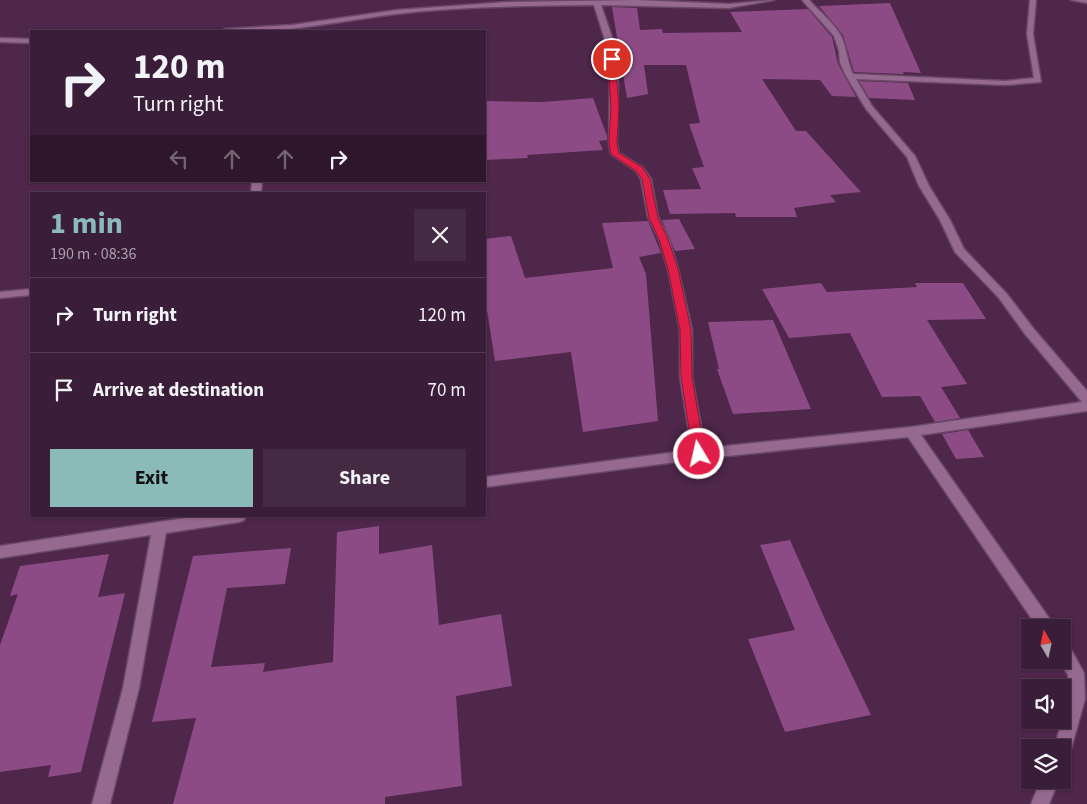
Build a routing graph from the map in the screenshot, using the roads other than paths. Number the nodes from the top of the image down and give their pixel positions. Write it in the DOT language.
graph roads {
  1 [pos="771,0"];
  2 [pos="805,0"];
  3 [pos="1033,0"];
  4 [pos="1074,0"];
  5 [pos="1087,1"];
  6 [pos="597,3"];
  7 [pos="291,29"];
  8 [pos="258,30"];
  9 [pos="0,40"];
  10 [pos="30,41"];
  11 [pos="850,76"];
  12 [pos="30,292"];
  13 [pos="0,295"];
  14 [pos="1087,399"];
  15 [pos="1087,406"];
  16 [pos="911,432"];
  17 [pos="699,454"];
  18 [pos="486,482"];
  19 [pos="232,517"];
  20 [pos="159,529"];
  21 [pos="0,552"];
  22 [pos="1042,619"];
  23 [pos="1071,664"];
  24 [pos="1065,739"];
  25 [pos="1046,789"];
  26 [pos="102,804"];
  27 [pos="1040,804"];
  1 -- 6 [label="street"];
  2 -- 11 [label="street"];
  3 -- 11 [label="street"];
  4 -- 5 [label="street"];
  6 -- 7 [label="street"];
  6 -- 17 [label="street"];
  7 -- 8 [label="street"];
  9 -- 10 [label="street"];
  11 -- 14 [label="street"];
  12 -- 13 [label="street"];
  15 -- 16 [label="street"];
  16 -- 17 [label="street"];
  16 -- 22 [label="street"];
  17 -- 18 [label="street"];
  19 -- 20 [label="street"];
  20 -- 21 [label="street"];
  20 -- 26 [label="street"];
  23 -- 24 [label="street"];
  25 -- 27 [label="street"];
}
